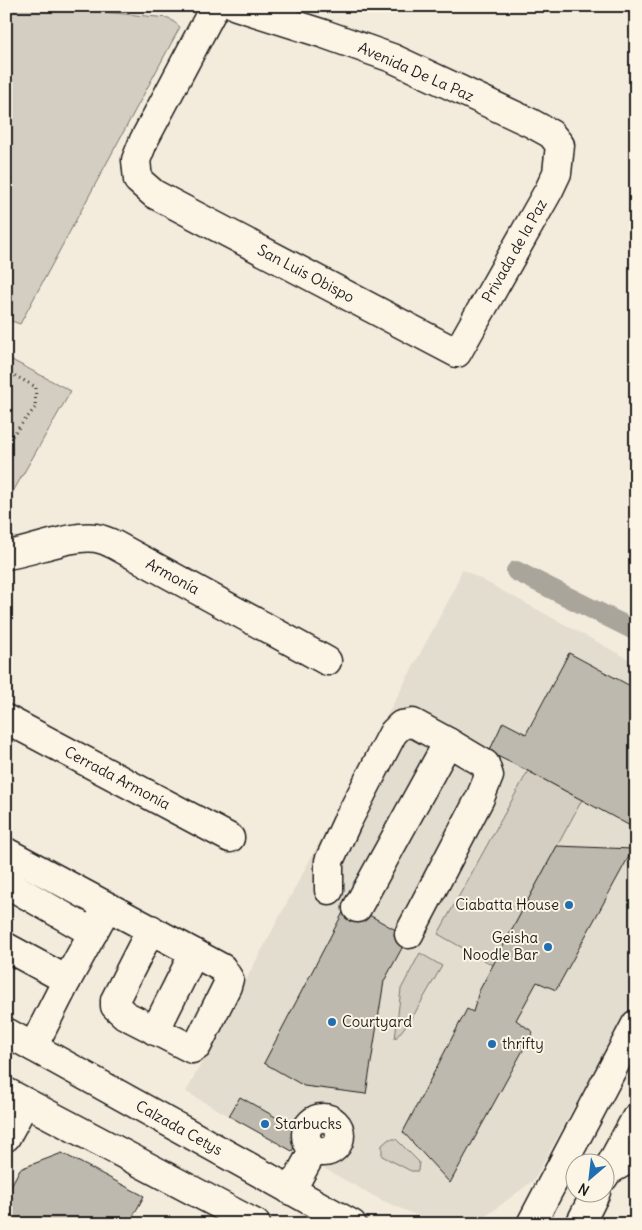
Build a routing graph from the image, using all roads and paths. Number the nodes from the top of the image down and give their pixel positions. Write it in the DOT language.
graph roads {
  1 [pos="215,6"];
  2 [pos="236,6"];
  3 [pos="560,145"];
  4 [pos="457,354"];
  5 [pos="6,371"];
  6 [pos="6,443"];
  7 [pos="6,555"];
  8 [pos="327,661"];
  9 [pos="6,719"];
  10 [pos="448,742"];
  11 [pos="230,838"];
  12 [pos="6,852"];
  13 [pos="6,883"];
  14 [pos="329,890"];
  15 [pos="107,907"];
  16 [pos="357,908"];
  17 [pos="152,929"];
  18 [pos="93,933"];
  19 [pos="409,934"];
  20 [pos="6,947"];
  21 [pos="194,953"];
  22 [pos="67,980"];
  23 [pos="636,1024"];
  24 [pos="154,1031"];
  25 [pos="6,1032"];
  26 [pos="34,1047"];
  27 [pos="16,1097"];
  28 [pos="636,1118"];
  29 [pos="6,1138"];
  30 [pos="314,1149"];
  31 [pos="636,1155"];
  32 [pos="614,1159"];
  33 [pos="614,1172"];
  34 [pos="292,1191"];
  35 [pos="592,1202"];
  36 [pos="536,1216"];
  37 [pos="256,1224"];
  38 [pos="352,1224"];
  39 [pos="512,1224"];
  40 [pos="580,1224"];
  1 -- 4 [label="street, San Luis Obispo"];
  2 -- 3 [label="street, Avenida De La Paz"];
  3 -- 4 [label="street, Privada de la Paz"];
  5 -- 6 [label="path"];
  7 -- 8 [label="street, Armonía"];
  9 -- 11 [label="street, Cerrada Armonía"];
  10 -- 14 [label="street"];
  10 -- 16 [label="street"];
  10 -- 19 [label="street"];
  12 -- 15 [label="street"];
  13 -- 18 [label="street"];
  15 -- 17 [label="street"];
  15 -- 18 [label="street"];
  17 -- 21 [label="street"];
  17 -- 24 [label="street"];
  18 -- 22 [label="street"];
  20 -- 22 [label="street"];
  21 -- 24 [label="street"];
  21 -- 24 [label="street"];
  22 -- 26 [label="street"];
  23 -- 36 [label="street"];
  25 -- 26 [label="street, Calzada Cetys"];
  26 -- 34 [label="street, Calzada Cetys"];
  27 -- 29 [label="street"];
  27 -- 37 [label="street"];
  28 -- 32 [label="street"];
  30 -- 34 [label="street"];
  31 -- 33 [label="street"];
  34 -- 38 [label="street, Calzada Cetys"];
  35 -- 40 [label="street"];
  36 -- 39 [label="street"];
}
